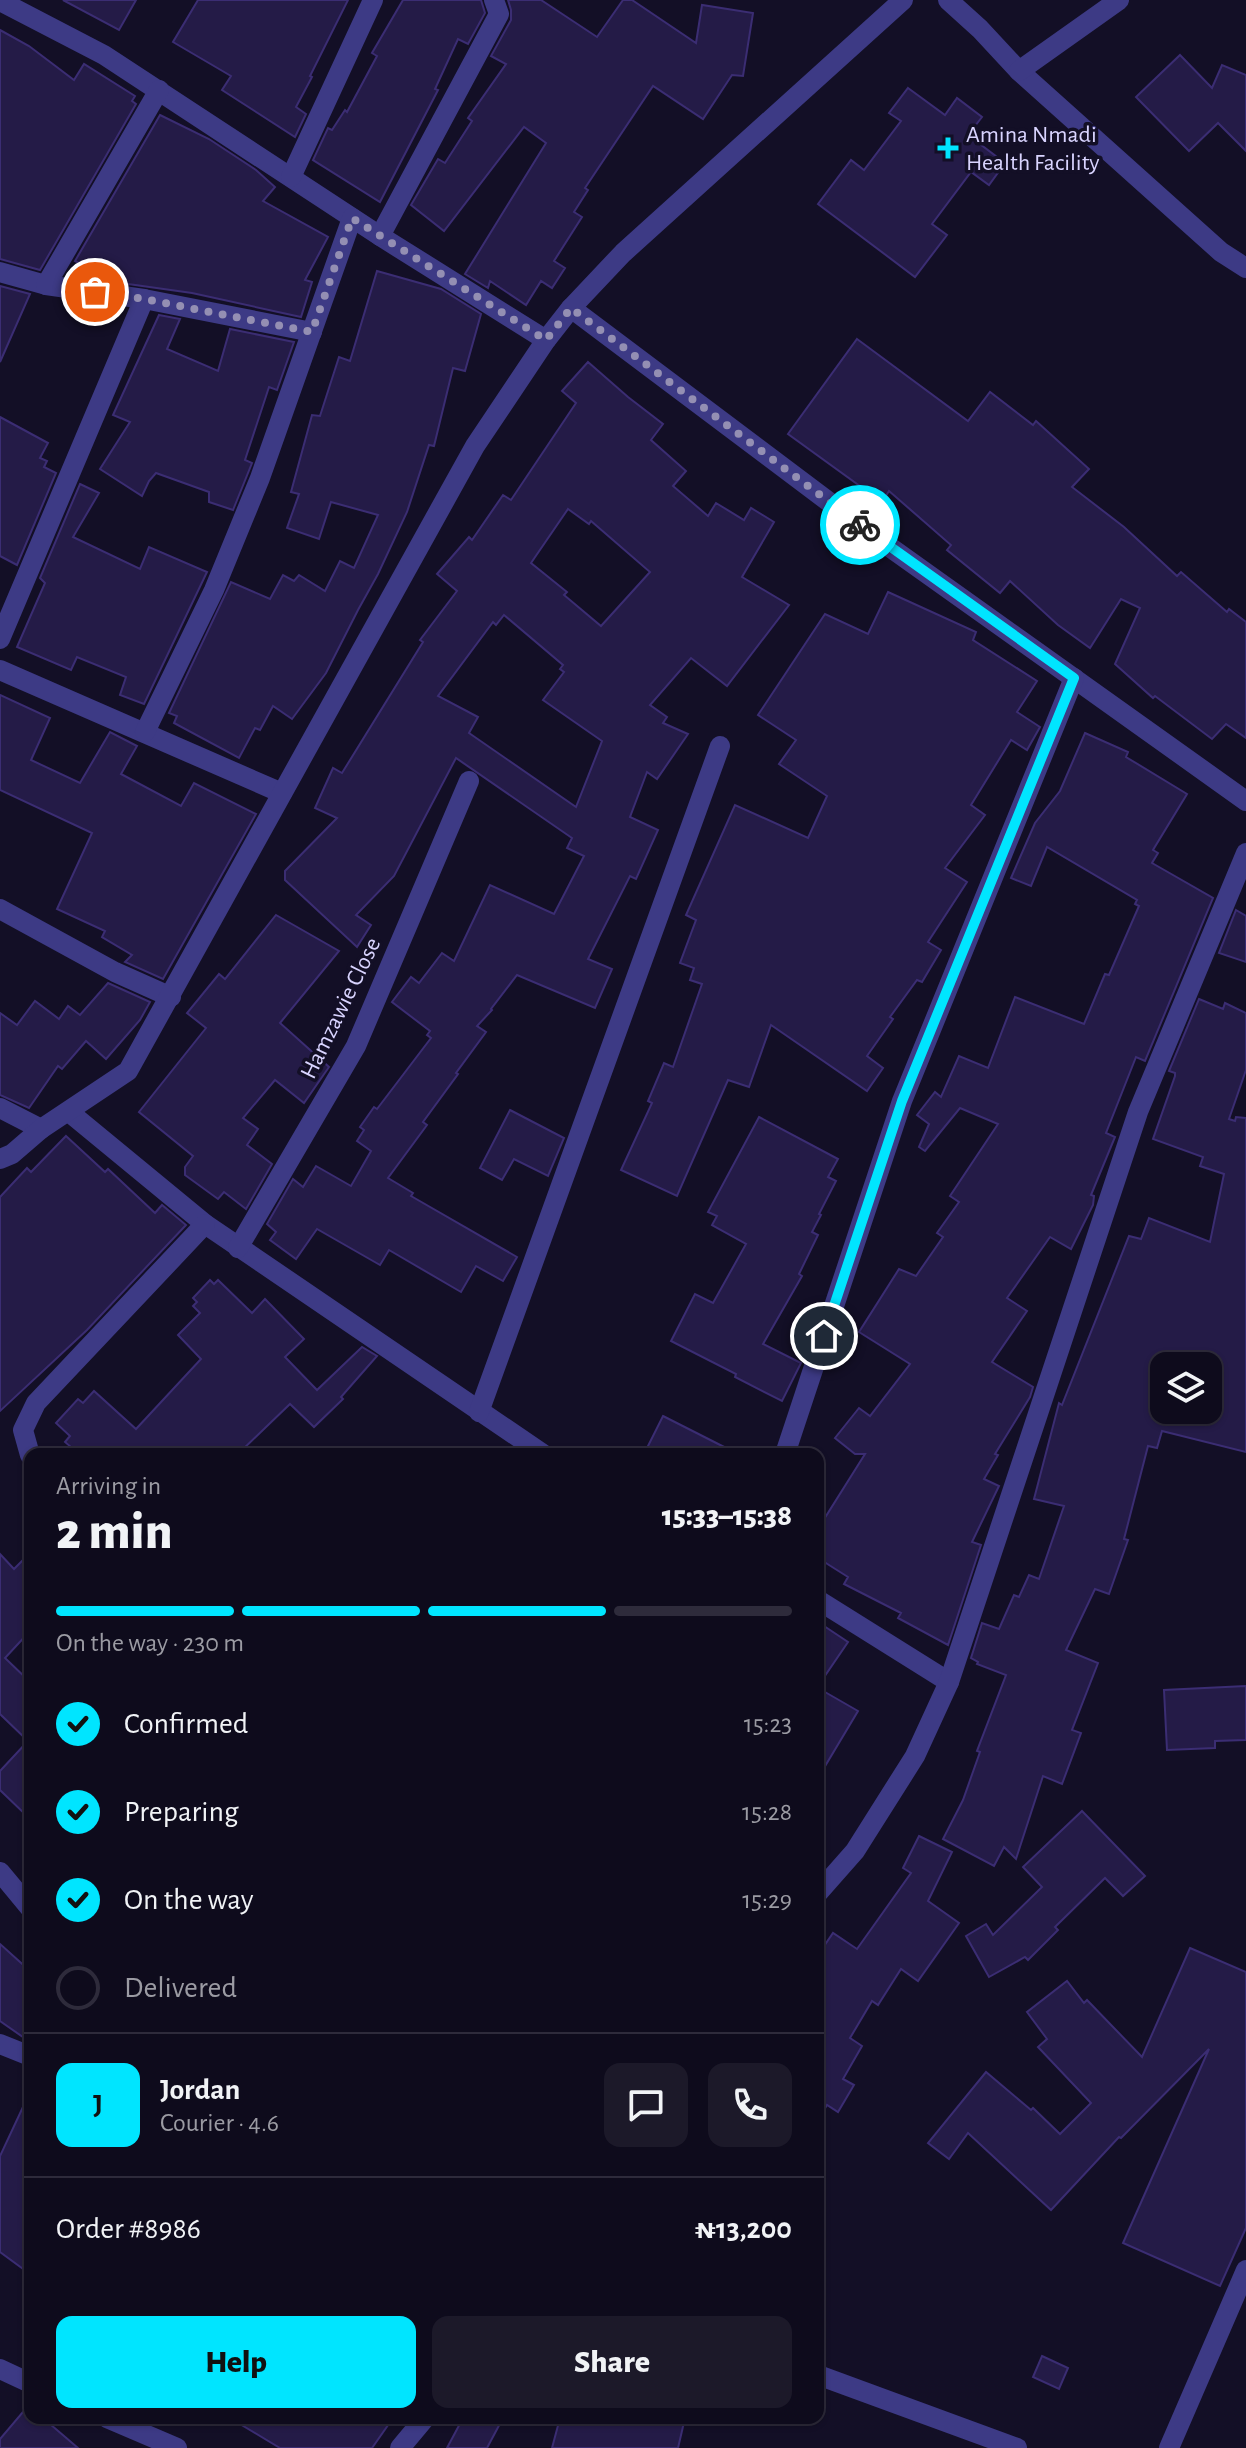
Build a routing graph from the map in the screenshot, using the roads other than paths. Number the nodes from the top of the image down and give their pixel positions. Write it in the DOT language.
graph roads {
  1 [pos="373,0"];
  2 [pos="494,0"];
  3 [pos="903,0"];
  4 [pos="948,0"];
  5 [pos="1119,0"];
  6 [pos="0,1"];
  7 [pos="1019,71"];
  8 [pos="159,90"];
  9 [pos="291,177"];
  10 [pos="352,218"];
  11 [pos="380,236"];
  12 [pos="1246,268"];
  13 [pos="0,272"];
  14 [pos="46,285"];
  15 [pos="144,299"];
  16 [pos="571,308"];
  17 [pos="312,332"];
  18 [pos="546,340"];
  19 [pos="0,639"];
  20 [pos="0,670"];
  21 [pos="1074,678"];
  22 [pos="145,732"];
  23 [pos="720,746"];
  24 [pos="469,781"];
  25 [pos="282,793"];
  26 [pos="1246,801"];
  27 [pos="1246,853"];
  28 [pos="0,909"];
  29 [pos="171,997"];
  30 [pos="0,1108"];
  31 [pos="69,1112"];
  32 [pos="41,1129"];
  33 [pos="0,1159"];
  34 [pos="205,1224"];
  35 [pos="238,1248"];
  36 [pos="479,1412"];
  37 [pos="28,1448"];
  38 [pos="534,1448"];
  39 [pos="787,1448"];
  40 [pos="824,1604"];
  41 [pos="949,1682"];
  42 [pos="0,1872"];
  43 [pos="824,1886"];
  44 [pos="24,1901"];
  45 [pos="0,2044"];
  46 [pos="24,2054"];
  47 [pos="1246,2270"];
  48 [pos="0,2369"];
  49 [pos="824,2377"];
  50 [pos="24,2380"];
  51 [pos="121,2424"];
  52 [pos="420,2424"];
  53 [pos="177,2448"];
  54 [pos="400,2448"];
  55 [pos="1017,2448"];
  56 [pos="1169,2448"];
  1 -- 9 [label="street"];
  2 -- 11 [label="street"];
  3 -- 16 [label="street"];
  4 -- 7 [label="street"];
  5 -- 7 [label="street"];
  6 -- 8 [label="street"];
  7 -- 12 [label="street"];
  8 -- 9 [label="street"];
  8 -- 14 [label="street"];
  9 -- 10 [label="street"];
  10 -- 11 [label="street"];
  10 -- 17 [label="street"];
  11 -- 18 [label="street"];
  13 -- 14 [label="street"];
  14 -- 15 [label="street"];
  15 -- 17 [label="street"];
  15 -- 19 [label="street"];
  16 -- 18 [label="street"];
  16 -- 21 [label="street"];
  17 -- 22 [label="street"];
  18 -- 25 [label="street"];
  20 -- 22 [label="street"];
  21 -- 26 [label="street"];
  21 -- 39 [label="street"];
  22 -- 25 [label="street"];
  23 -- 36 [label="street"];
  24 -- 35 [label="street, Hamzawie Close"];
  25 -- 29 [label="street"];
  27 -- 41 [label="street"];
  28 -- 29 [label="street"];
  29 -- 31 [label="street"];
  30 -- 32 [label="street"];
  31 -- 32 [label="street"];
  31 -- 34 [label="street"];
  32 -- 33 [label="street"];
  34 -- 35 [label="street"];
  34 -- 37 [label="street"];
  35 -- 36 [label="street"];
  36 -- 38 [label="street"];
  40 -- 41 [label="street"];
  41 -- 43 [label="street"];
  42 -- 44 [label="street"];
  45 -- 46 [label="street"];
  47 -- 56 [label="street"];
  48 -- 50 [label="street"];
  49 -- 55 [label="street"];
  51 -- 53 [label="street"];
  52 -- 54 [label="street"];
}
